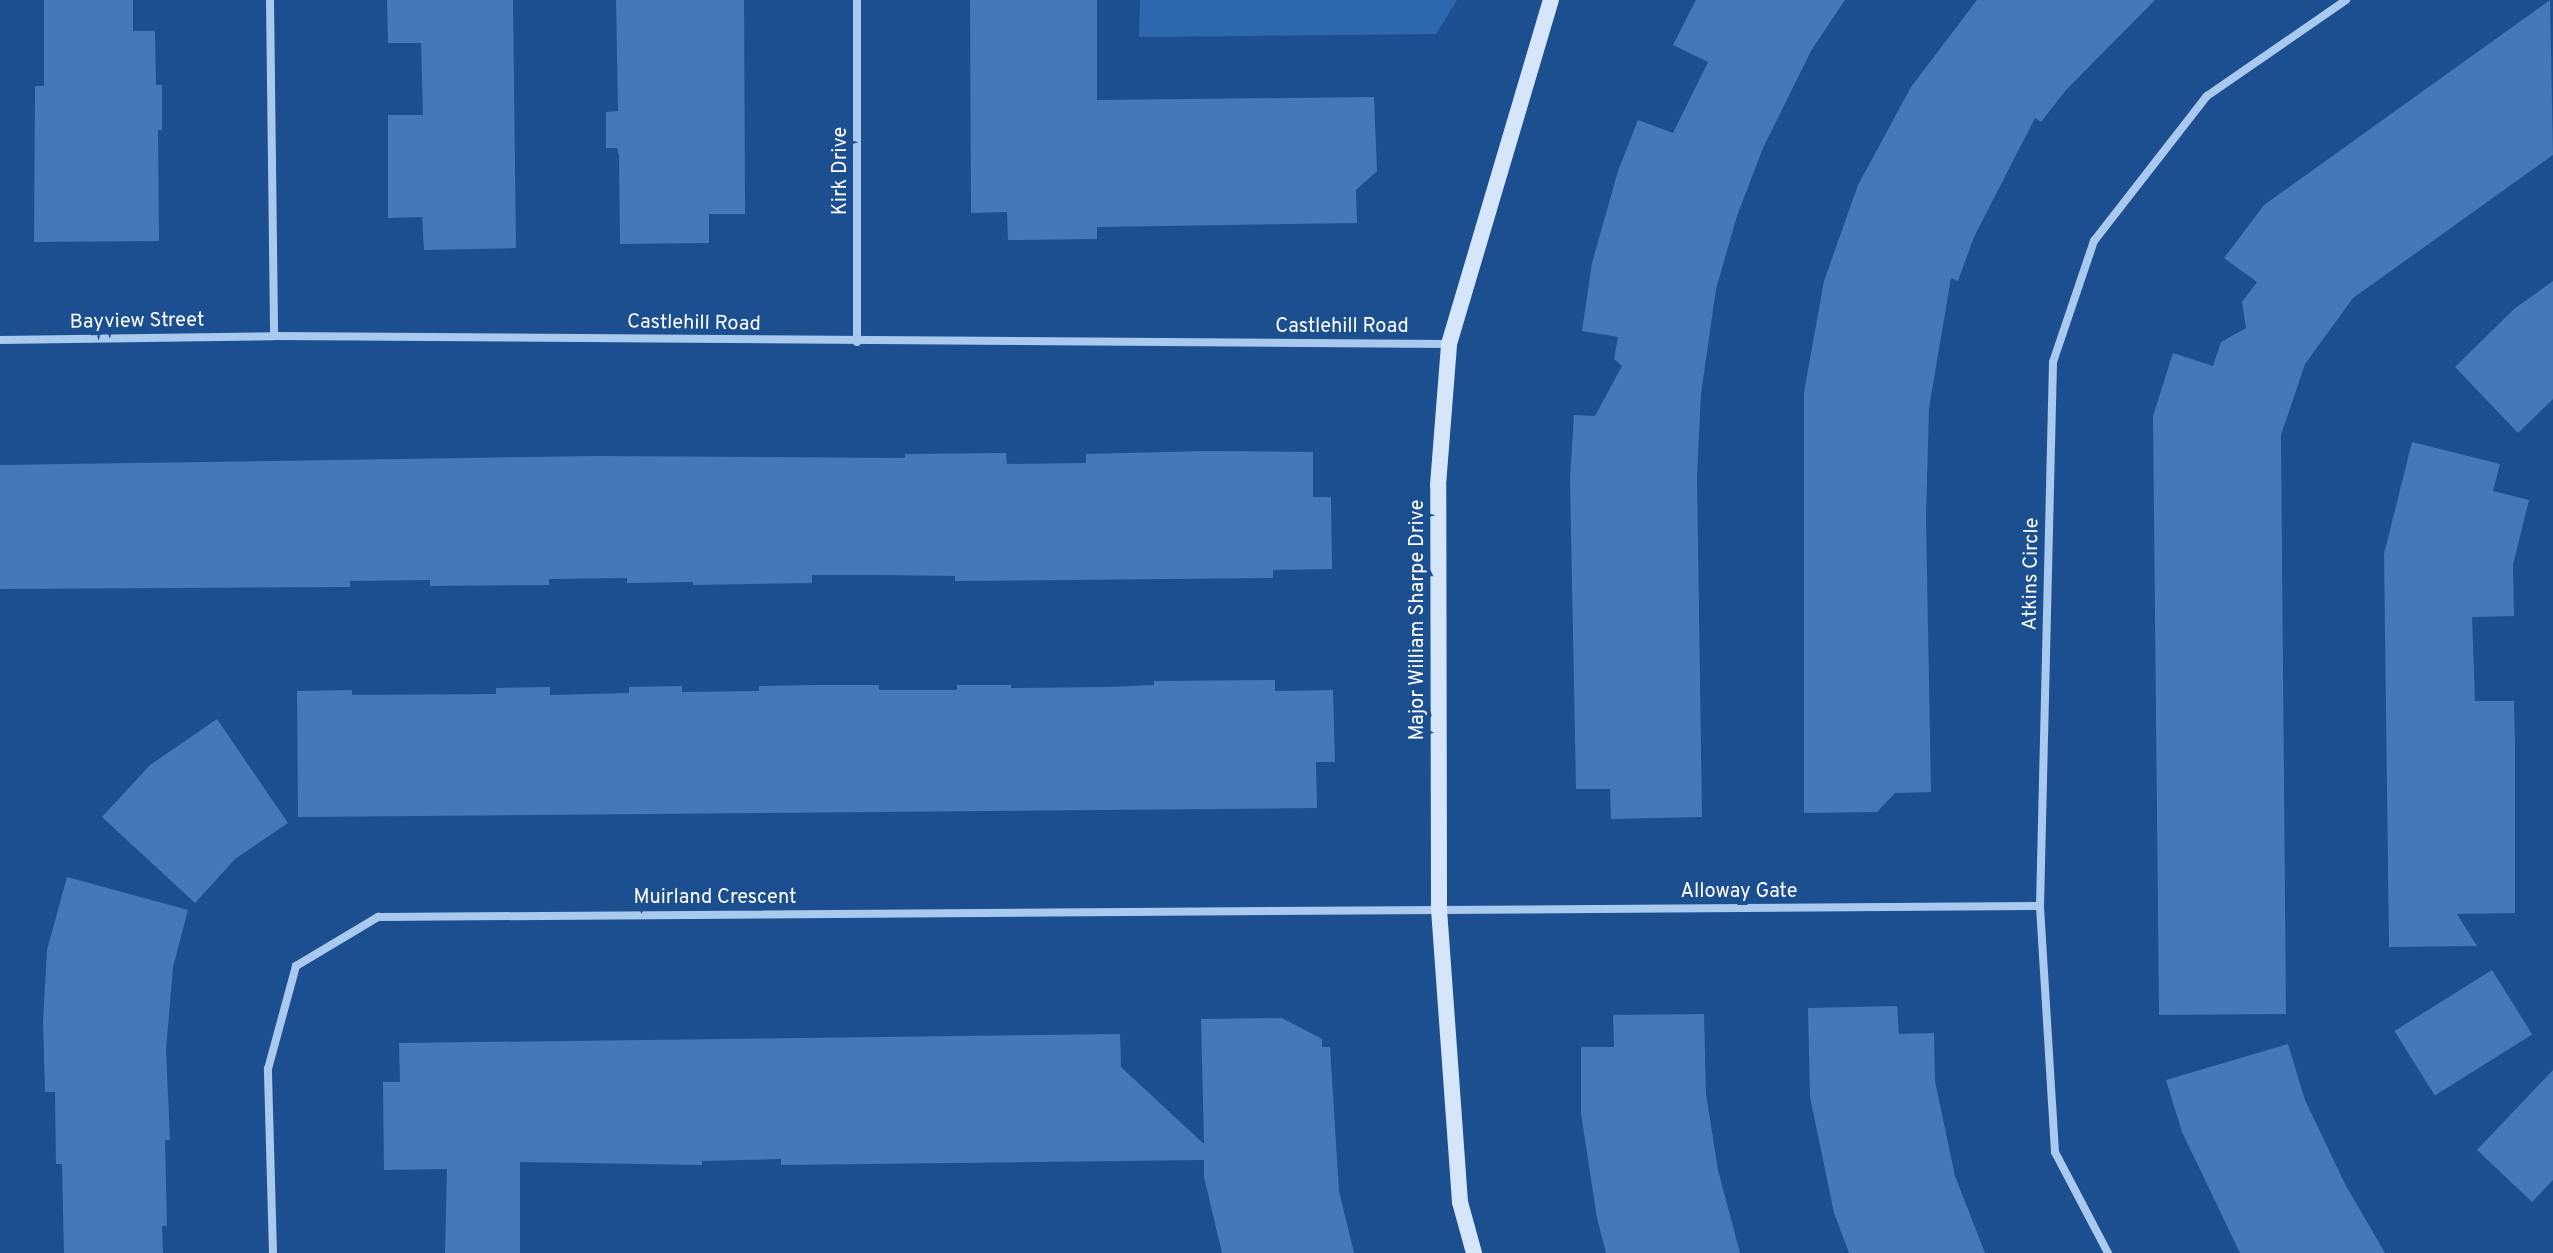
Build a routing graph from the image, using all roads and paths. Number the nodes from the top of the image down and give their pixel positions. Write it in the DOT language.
graph roads {
  1 [pos="270,0"];
  2 [pos="857,0"];
  3 [pos="1551,0"];
  4 [pos="2346,0"];
  5 [pos="274,336"];
  6 [pos="0,340"];
  7 [pos="857,342"];
  8 [pos="1449,344"];
  9 [pos="2040,906"];
  10 [pos="1439,910"];
  11 [pos="273,1253"];
  12 [pos="1474,1253"];
  13 [pos="2108,1253"];
  1 -- 5 [label="street"];
  2 -- 7 [label="street, Kirk Drive"];
  3 -- 8 [label="street, Major William Sharpe Drive"];
  4 -- 9 [label="street, Atkins Circle"];
  5 -- 6 [label="street, Bayview Street"];
  5 -- 7 [label="street, Castlehill Road"];
  7 -- 8 [label="street, Castlehill Road"];
  8 -- 10 [label="street, Major William Sharpe Drive"];
  9 -- 10 [label="street, Alloway Gate"];
  9 -- 13 [label="street, Atkins Circle"];
  10 -- 11 [label="street, Muirland Crescent"];
  10 -- 12 [label="street, Major William Sharpe Drive"];
}
